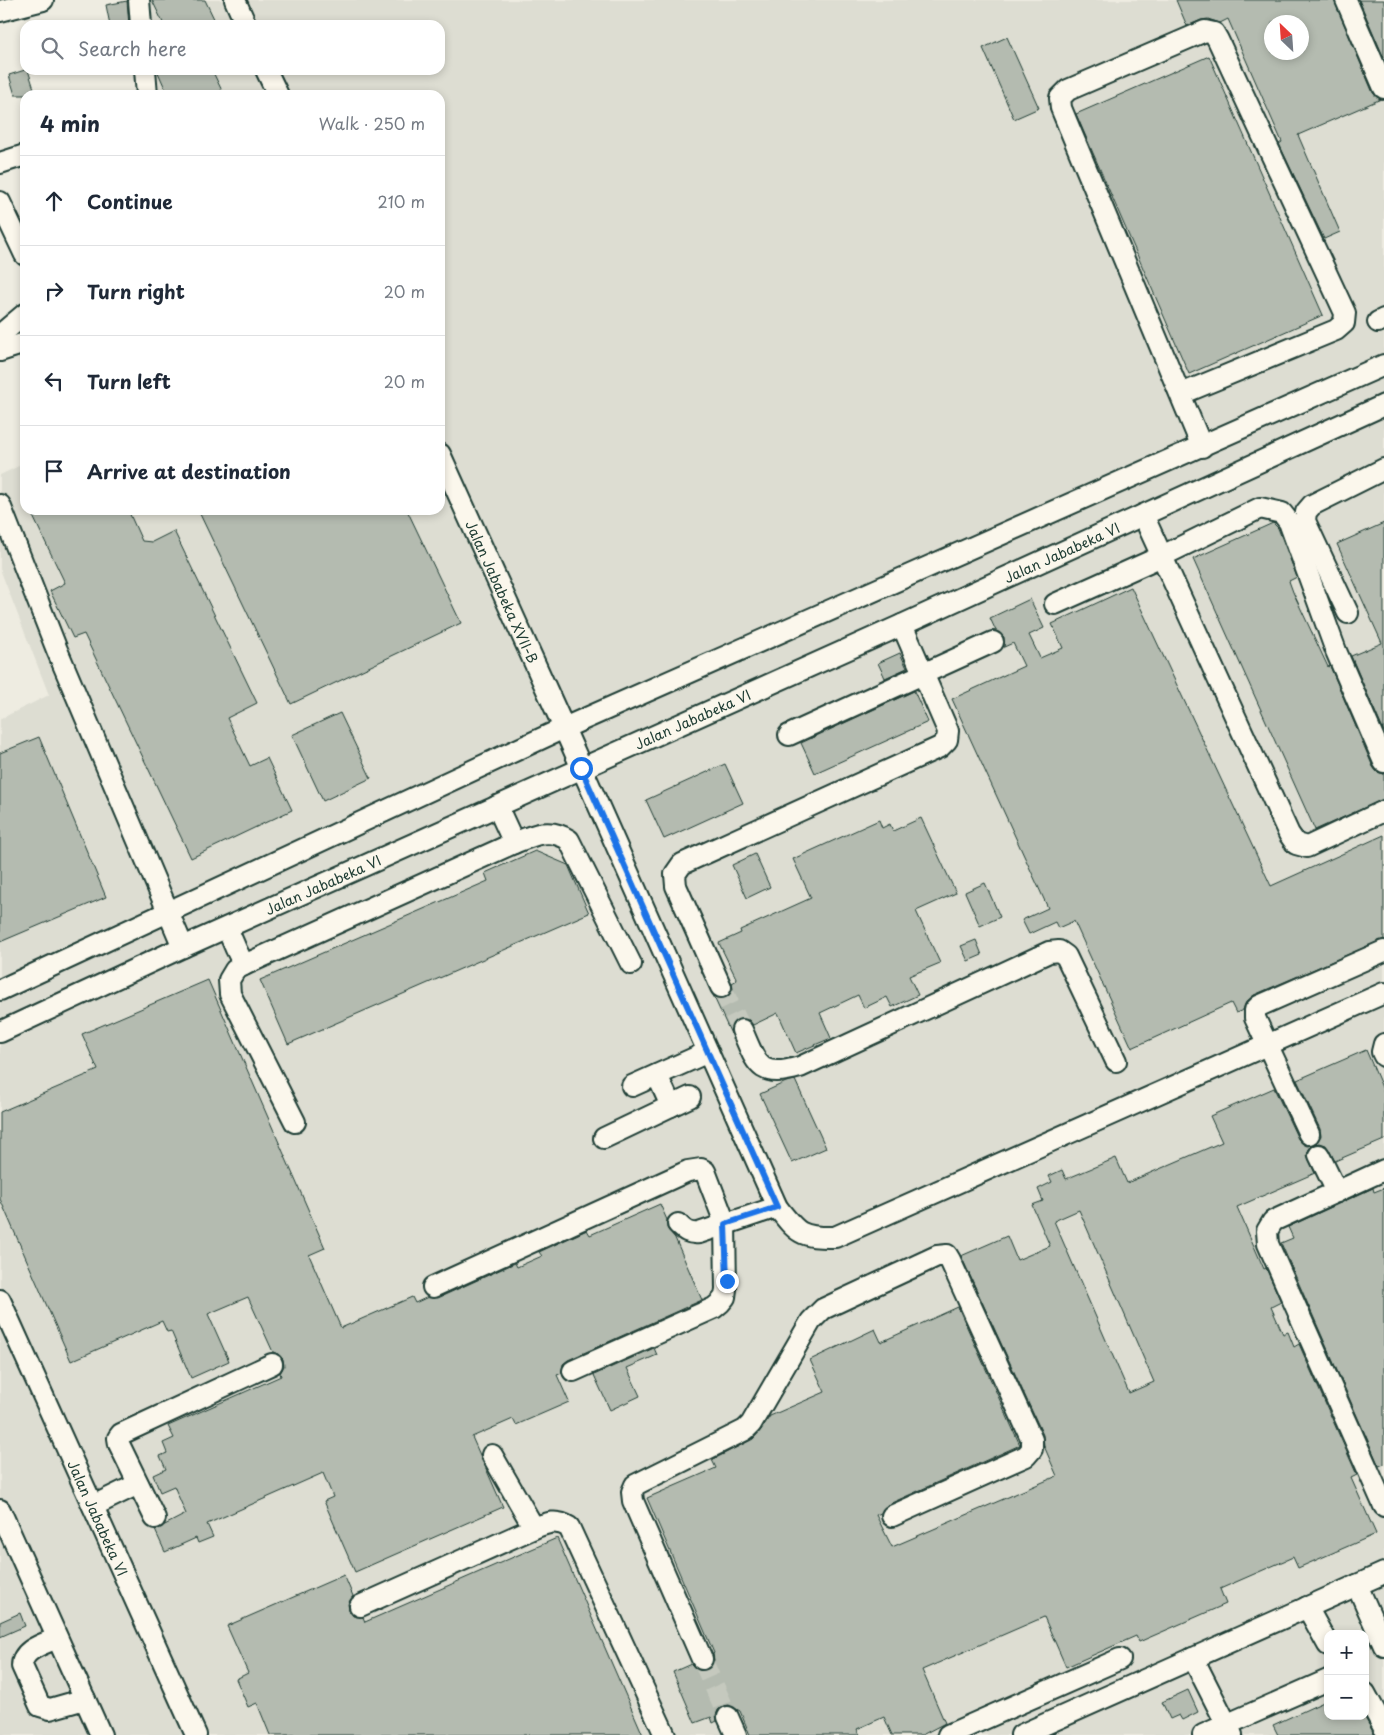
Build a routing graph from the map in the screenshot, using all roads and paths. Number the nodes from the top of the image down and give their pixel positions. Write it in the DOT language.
graph roads {
  1 [pos="43,0"];
  2 [pos="139,0"];
  3 [pos="234,0"];
  4 [pos="1346,0"];
  5 [pos="0,12"];
  6 [pos="141,20"];
  7 [pos="244,20"];
  8 [pos="145,75"];
  9 [pos="268,75"];
  10 [pos="1384,88"];
  11 [pos="147,90"];
  12 [pos="276,90"];
  13 [pos="20,157"];
  14 [pos="0,163"];
  15 [pos="0,202"];
  16 [pos="20,244"];
  17 [pos="20,318"];
  18 [pos="0,335"];
  19 [pos="20,344"];
  20 [pos="0,350"];
  21 [pos="1384,365"];
  22 [pos="1181,394"];
  23 [pos="1382,411"];
  24 [pos="1202,447"];
  25 [pos="445,465"];
  26 [pos="1384,470"];
  27 [pos="0,505"];
  28 [pos="1143,515"];
  29 [pos="1162,556"];
  30 [pos="1055,604"];
  31 [pos="1348,613"];
  32 [pos="902,625"];
  33 [pos="993,642"];
  34 [pos="924,673"];
  35 [pos="564,728"];
  36 [pos="789,734"];
  37 [pos="1384,762"];
  38 [pos="581,768"];
  39 [pos="497,806"];
  40 [pos="1384,811"];
  41 [pos="514,843"];
  42 [pos="168,913"];
  43 [pos="227,928"];
  44 [pos="183,947"];
  45 [pos="1384,951"];
  46 [pos="631,964"];
  47 [pos="244,965"];
  48 [pos="721,987"];
  49 [pos="0,990"];
  50 [pos="1382,1000"];
  51 [pos="742,1030"];
  52 [pos="0,1032"];
  53 [pos="1267,1044"];
  54 [pos="1384,1044"];
  55 [pos="708,1052"];
  56 [pos="1384,1056"];
  57 [pos="1116,1061"];
  58 [pos="658,1074"];
  59 [pos="632,1086"];
  60 [pos="690,1097"];
  61 [pos="671,1106"];
  62 [pos="294,1122"];
  63 [pos="1309,1134"];
  64 [pos="604,1138"];
  65 [pos="1319,1155"];
  66 [pos="1384,1170"];
  67 [pos="1337,1192"];
  68 [pos="777,1207"];
  69 [pos="678,1224"];
  70 [pos="725,1224"];
  71 [pos="433,1287"];
  72 [pos="0,1300"];
  73 [pos="272,1364"];
  74 [pos="573,1371"];
  75 [pos="492,1455"];
  76 [pos="138,1484"];
  77 [pos="93,1506"];
  78 [pos="1384,1506"];
  79 [pos="0,1510"];
  80 [pos="892,1516"];
  81 [pos="155,1518"];
  82 [pos="534,1528"];
  83 [pos="1384,1573"];
  84 [pos="1357,1585"];
  85 [pos="360,1606"];
  86 [pos="1307,1607"];
  87 [pos="57,1638"];
  88 [pos="1324,1638"];
  89 [pos="1384,1646"];
  90 [pos="1193,1658"];
  91 [pos="702,1659"];
  92 [pos="1120,1659"];
  93 [pos="1324,1682"];
  94 [pos="85,1699"];
  95 [pos="1369,1700"];
  96 [pos="728,1717"];
  97 [pos="1384,1728"];
  98 [pos="1052,1729"];
  99 [pos="1230,1730"];
  100 [pos="101,1735"];
  101 [pos="196,1735"];
  102 [pos="665,1735"];
  103 [pos="736,1735"];
  104 [pos="948,1735"];
  105 [pos="1021,1735"];
  106 [pos="1203,1735"];
  1 -- 5 [label="street"];
  2 -- 6 [label="street"];
  3 -- 7 [label="street"];
  4 -- 10 [label="street"];
  8 -- 11 [label="street"];
  9 -- 12 [label="street"];
  13 -- 14 [label="street"];
  15 -- 16 [label="street"];
  17 -- 18 [label="street"];
  19 -- 20 [label="street"];
  21 -- 24 [label="street"];
  22 -- 22 [label="street"];
  22 -- 24 [label="street"];
  23 -- 28 [label="street, Jalan Jababeka VI"];
  24 -- 35 [label="street"];
  25 -- 35 [label="street, Jalan Jababeka XVII-B"];
  26 -- 31 [label="street"];
  27 -- 42 [label="street"];
  28 -- 29 [label="street"];
  28 -- 32 [label="street, Jalan Jababeka VI"];
  29 -- 30 [label="street"];
  29 -- 37 [label="street"];
  29 -- 40 [label="street"];
  32 -- 34 [label="street"];
  32 -- 38 [label="street, Jalan Jababeka VI"];
  33 -- 34 [label="street"];
  34 -- 36 [label="street"];
  34 -- 48 [label="street"];
  35 -- 38 [label="street, Jalan Jababeka XVII-B"];
  35 -- 42 [label="street"];
  38 -- 39 [label="street, Jalan Jababeka VI"];
  38 -- 55 [label="street, Jalan Jababeka XVII-B"];
  39 -- 41 [label="street"];
  39 -- 43 [label="street, Jalan Jababeka VI"];
  41 -- 46 [label="street"];
  41 -- 47 [label="street"];
  42 -- 44 [label="street"];
  42 -- 49 [label="street"];
  43 -- 44 [label="street, Jalan Jababeka VI"];
  43 -- 47 [label="street"];
  44 -- 52 [label="street, Jalan Jababeka VI"];
  45 -- 53 [label="street"];
  47 -- 62 [label="street"];
  50 -- 53 [label="street, Jalan Jababeka XVII-B"];
  51 -- 57 [label="street"];
  53 -- 63 [label="street"];
  53 -- 68 [label="street, Jalan Jababeka XVII-B"];
  54 -- 56 [label="street"];
  55 -- 58 [label="street"];
  55 -- 68 [label="street, Jalan Jababeka XVII-B"];
  58 -- 59 [label="street"];
  58 -- 61 [label="street"];
  60 -- 61 [label="street"];
  61 -- 64 [label="street"];
  65 -- 67 [label="street"];
  66 -- 67 [label="street"];
  67 -- 78 [label="street"];
  68 -- 70 [label="street"];
  69 -- 70 [label="street"];
  70 -- 71 [label="street"];
  70 -- 74 [label="street"];
  72 -- 77 [label="street, Jalan Jababeka VI"];
  73 -- 76 [label="street"];
  75 -- 82 [label="street"];
  76 -- 77 [label="street"];
  76 -- 81 [label="street"];
  77 -- 101 [label="street, Jalan Jababeka VI"];
  79 -- 87 [label="street"];
  80 -- 91 [label="street"];
  82 -- 85 [label="street"];
  82 -- 102 [label="street"];
  83 -- 84 [label="street"];
  84 -- 86 [label="street"];
  84 -- 89 [label="street"];
  86 -- 88 [label="street"];
  86 -- 90 [label="street"];
  87 -- 94 [label="street"];
  87 -- 94 [label="street"];
  90 -- 98 [label="street"];
  90 -- 99 [label="street"];
  92 -- 104 [label="street"];
  93 -- 99 [label="street"];
  94 -- 100 [label="street"];
  95 -- 97 [label="street"];
  96 -- 103 [label="street"];
  98 -- 105 [label="street"];
  99 -- 106 [label="street"];
}
